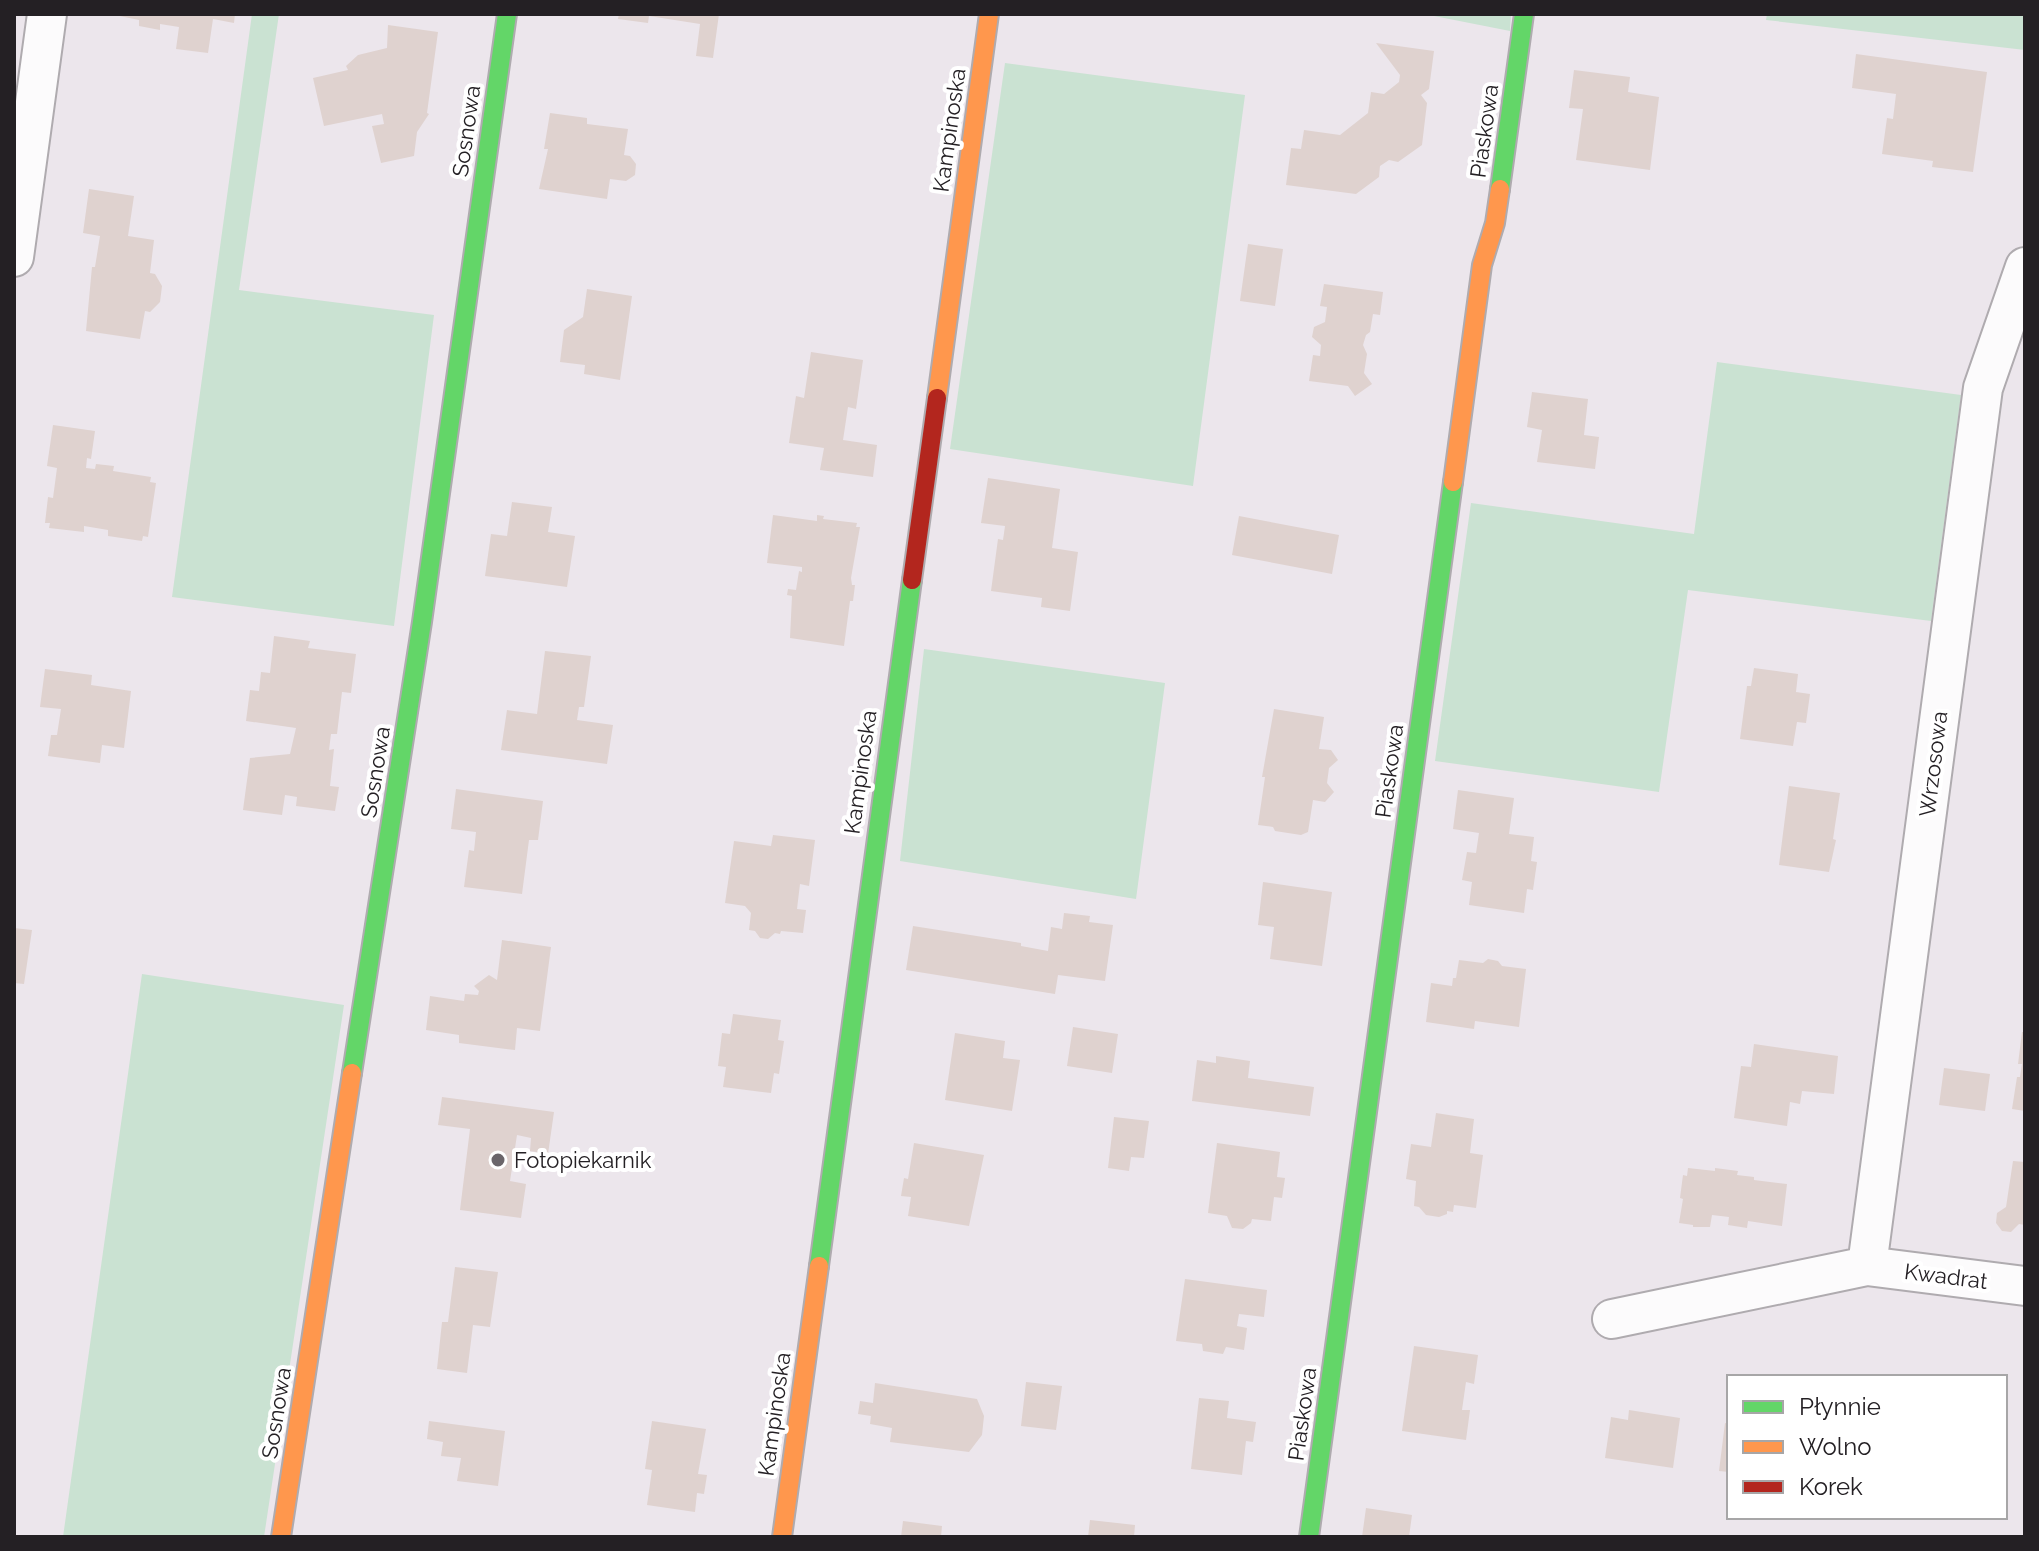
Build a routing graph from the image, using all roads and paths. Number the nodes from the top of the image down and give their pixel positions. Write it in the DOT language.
graph roads {
  1 [pos="47,14"];
  2 [pos="507,14"];
  3 [pos="989,14"];
  4 [pos="1524,14"];
  5 [pos="14,257"];
  6 [pos="2025,267"];
  7 [pos="1867,1266"];
  8 [pos="2025,1286"];
  9 [pos="1612,1319"];
  10 [pos="281,1537"];
  11 [pos="782,1537"];
  12 [pos="1309,1537"];
  1 -- 5 [label="street"];
  2 -- 10 [label="street, Sosnowa"];
  3 -- 11 [label="street, Kampinoska"];
  4 -- 12 [label="street, Piaskowa"];
  6 -- 7 [label="street, Wrzosowa"];
  7 -- 8 [label="street, Kwadrat"];
  7 -- 9 [label="street, Kwadrat"];
}
